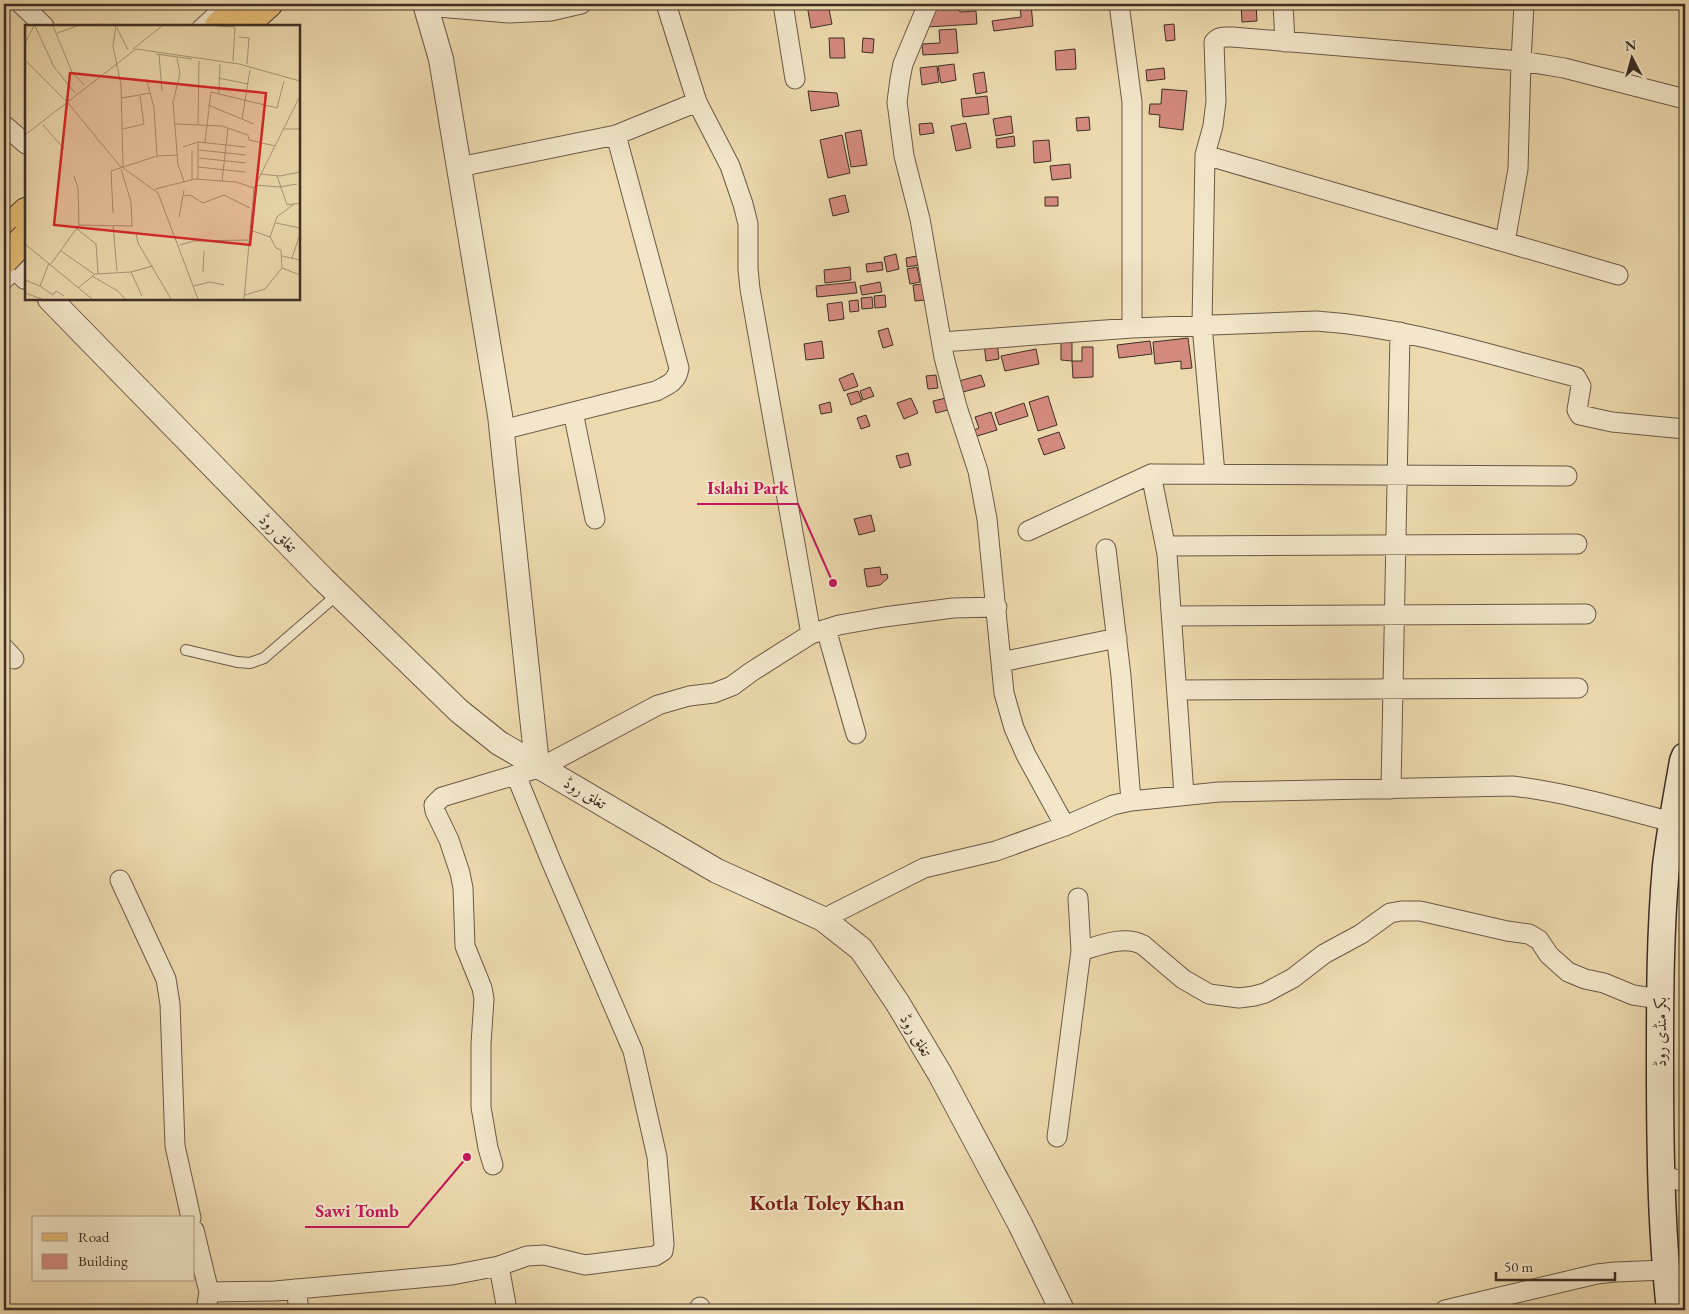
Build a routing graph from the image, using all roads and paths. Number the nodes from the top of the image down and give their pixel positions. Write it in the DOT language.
graph roads {
  1 [pos="21,4"];
  2 [pos="222,4"];
  3 [pos="242,4"];
  4 [pos="268,4"];
  5 [pos="581,4"];
  6 [pos="666,4"];
  7 [pos="783,4"];
  8 [pos="928,4"];
  9 [pos="1119,4"];
  10 [pos="1283,4"];
  11 [pos="1524,4"];
  12 [pos="425,5"];
  13 [pos="43,25"];
  14 [pos="199,25"];
  15 [pos="220,25"];
  16 [pos="244,25"];
  17 [pos="1285,42"];
  18 [pos="1521,60"];
  19 [pos="795,79"];
  20 [pos="1685,99"];
  21 [pos="697,102"];
  22 [pos="4,124"];
  23 [pos="616,135"];
  24 [pos="25,143"];
  25 [pos="1205,155"];
  26 [pos="459,167"];
  27 [pos="25,216"];
  28 [pos="25,239"];
  29 [pos="1505,242"];
  30 [pos="12,263"];
  31 [pos="1618,275"];
  32 [pos="51,300"];
  33 [pos="1202,325"];
  34 [pos="1132,328"];
  35 [pos="1400,332"];
  36 [pos="942,342"];
  37 [pos="573,412"];
  38 [pos="1685,429"];
  39 [pos="502,430"];
  40 [pos="1151,474"];
  41 [pos="1215,474"];
  42 [pos="1398,475"];
  43 [pos="1567,476"];
  44 [pos="595,519"];
  45 [pos="1028,532"];
  46 [pos="1577,544"];
  47 [pos="1396,545"];
  48 [pos="1166,546"];
  49 [pos="1106,549"];
  50 [pos="338,594"];
  51 [pos="997,608"];
  52 [pos="1586,614"];
  53 [pos="1395,615"];
  54 [pos="1172,616"];
  55 [pos="819,632"];
  56 [pos="1117,638"];
  57 [pos="186,650"];
  58 [pos="1002,662"];
  59 [pos="1578,688"];
  60 [pos="1394,689"];
  61 [pos="1178,690"];
  62 [pos="856,734"];
  63 [pos="1685,756"];
  64 [pos="532,769"];
  65 [pos="1392,789"];
  66 [pos="1184,795"];
  67 [pos="1681,795"];
  68 [pos="1131,801"];
  69 [pos="1672,822"];
  70 [pos="1066,826"];
  71 [pos="120,880"];
  72 [pos="1078,898"];
  73 [pos="824,919"];
  74 [pos="1081,951"];
  75 [pos="1660,999"];
  76 [pos="1057,1137"];
  77 [pos="493,1165"];
  78 [pos="1660,1175"];
  79 [pos="1685,1182"];
  80 [pos="191,1216"];
  81 [pos="195,1235"];
  82 [pos="499,1266"];
  83 [pos="1666,1270"];
  84 [pos="296,1289"];
  85 [pos="208,1301"];
  86 [pos="299,1310"];
  87 [pos="507,1310"];
  88 [pos="1062,1310"];
  89 [pos="1445,1310"];
  90 [pos="1670,1310"];
  1 -- 13 [label="street"];
  2 -- 14 [label="lane"];
  3 -- 15 [label="main road"];
  4 -- 16 [label="main road"];
  5 -- 12 [label="street"];
  6 -- 21 [label="street"];
  7 -- 19 [label="street"];
  8 -- 36 [label="street"];
  9 -- 34 [label="street"];
  10 -- 17 [label="street"];
  11 -- 18 [label="street"];
  12 -- 26 [label="street"];
  17 -- 18 [label="street"];
  17 -- 25 [label="street"];
  18 -- 20 [label="street"];
  18 -- 29 [label="street"];
  21 -- 23 [label="street"];
  21 -- 55 [label="street"];
  22 -- 24 [label="street"];
  23 -- 26 [label="street"];
  23 -- 37 [label="street"];
  25 -- 29 [label="street"];
  25 -- 33 [label="street"];
  26 -- 39 [label="street"];
  27 -- 30 [label="main road"];
  28 -- 30 [label="main road, bridge"];
  29 -- 31 [label="street"];
  32 -- 50 [label="street, تغلق روڈ"];
  33 -- 34 [label="street"];
  33 -- 35 [label="street"];
  33 -- 41 [label="street"];
  34 -- 36 [label="street"];
  35 -- 38 [label="street"];
  35 -- 42 [label="street"];
  36 -- 51 [label="street"];
  37 -- 39 [label="street"];
  37 -- 44 [label="street"];
  39 -- 64 [label="street"];
  40 -- 41 [label="street"];
  40 -- 45 [label="street"];
  40 -- 48 [label="street"];
  41 -- 42 [label="street"];
  42 -- 43 [label="street"];
  42 -- 47 [label="street"];
  46 -- 47 [label="street"];
  47 -- 48 [label="street"];
  47 -- 53 [label="street"];
  48 -- 54 [label="street"];
  49 -- 56 [label="street"];
  50 -- 57 [label="lane"];
  50 -- 64 [label="street, تغلق روڈ"];
  51 -- 55 [label="street"];
  51 -- 58 [label="street"];
  52 -- 53 [label="street"];
  53 -- 54 [label="street"];
  53 -- 60 [label="street"];
  54 -- 61 [label="street"];
  55 -- 62 [label="street"];
  55 -- 64 [label="street"];
  56 -- 58 [label="street"];
  56 -- 68 [label="street"];
  58 -- 70 [label="street"];
  59 -- 60 [label="street"];
  60 -- 61 [label="street"];
  60 -- 65 [label="street"];
  61 -- 66 [label="street"];
  63 -- 67 [label="main road, بکر منڈی روڈ"];
  64 -- 73 [label="street, تغلق روڈ"];
  64 -- 77 [label="street"];
  64 -- 82 [label="street"];
  65 -- 66 [label="street"];
  65 -- 69 [label="street"];
  66 -- 68 [label="street"];
  67 -- 69 [label="main road, بکر منڈی روڈ"];
  68 -- 70 [label="street"];
  69 -- 75 [label="main road, بکر منڈی روڈ"];
  70 -- 73 [label="street"];
  71 -- 80 [label="street"];
  72 -- 74 [label="street"];
  73 -- 88 [label="street, تغلق روڈ"];
  74 -- 75 [label="street"];
  74 -- 76 [label="street"];
  75 -- 78 [label="main road, بکر منڈی روڈ"];
  78 -- 79 [label="street"];
  78 -- 83 [label="main road, بکر منڈی روڈ"];
  81 -- 85 [label="street"];
  82 -- 84 [label="street"];
  82 -- 87 [label="street"];
  83 -- 89 [label="street"];
  83 -- 90 [label="main road, بکر منڈی روڈ"];
  84 -- 85 [label="street"];
  84 -- 86 [label="street"];
}
